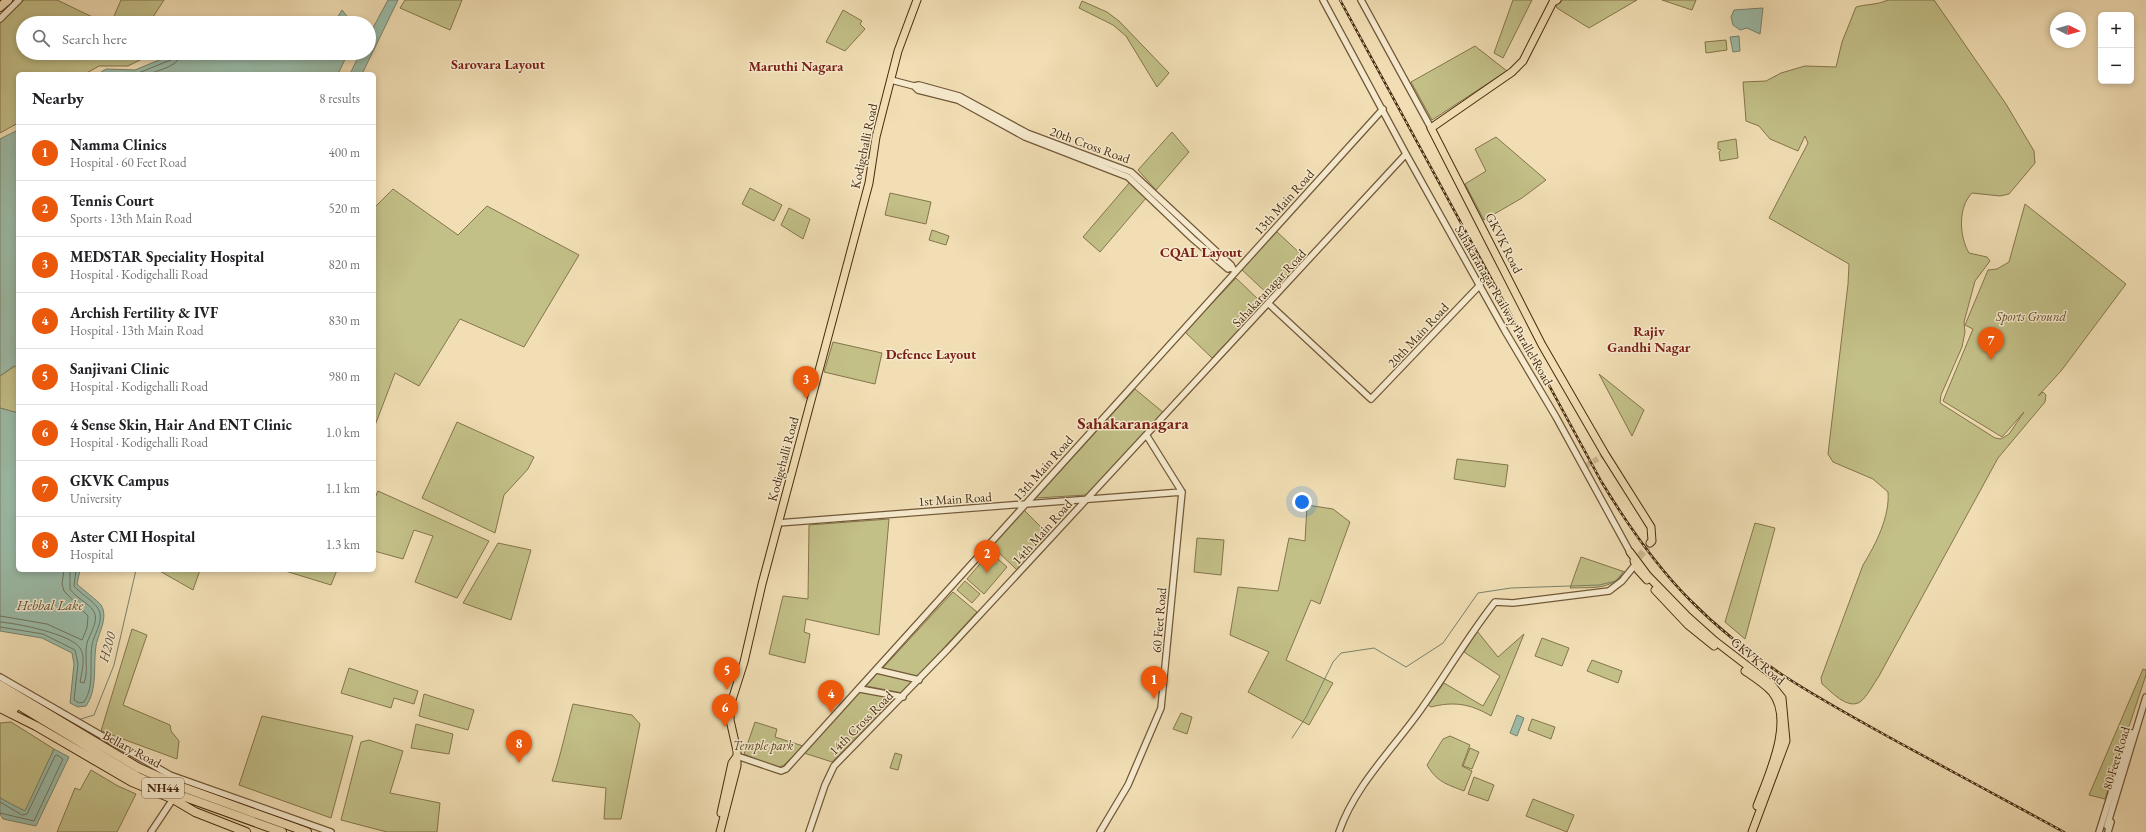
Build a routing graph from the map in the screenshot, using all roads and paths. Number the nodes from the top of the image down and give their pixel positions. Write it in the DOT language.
graph roads {
  1 [pos="8,0"];
  2 [pos="19,0"];
  3 [pos="917,0"];
  4 [pos="1323,0"];
  5 [pos="1361,0"];
  6 [pos="1557,0"];
  7 [pos="0,8"];
  8 [pos="0,18"];
  9 [pos="891,80"];
  10 [pos="1383,109"];
  11 [pos="1430,128"];
  12 [pos="1406,154"];
  13 [pos="1234,270"];
  14 [pos="1480,285"];
  15 [pos="1269,304"];
  16 [pos="1147,436"];
  17 [pos="1584,467"];
  18 [pos="1182,492"];
  19 [pos="1086,499"];
  20 [pos="1024,505"];
  21 [pos="778,523"];
  22 [pos="1651,542"];
  23 [pos="1635,558"];
  24 [pos="877,670"];
  25 [pos="0,677"];
  26 [pos="919,680"];
  27 [pos="0,685"];
  28 [pos="860,689"];
  29 [pos="0,694"];
  30 [pos="1777,695"];
  31 [pos="903,697"];
  32 [pos="2146,697"];
  33 [pos="0,701"];
  34 [pos="0,708"];
  35 [pos="27,711"];
  36 [pos="62,727"];
  37 [pos="2135,733"];
  38 [pos="74,744"];
  39 [pos="737,756"];
  40 [pos="216,796"];
  41 [pos="173,799"];
  42 [pos="2107,829"];
  43 [pos="152,832"];
  44 [pos="246,832"];
  45 [pos="282,832"];
  46 [pos="307,832"];
  47 [pos="331,832"];
  48 [pos="716,832"];
  49 [pos="720,832"];
  50 [pos="809,832"];
  51 [pos="1100,832"];
  52 [pos="1339,832"];
  53 [pos="1747,832"];
  54 [pos="1752,832"];
  55 [pos="2099,832"];
  1 -- 7 [label="highway"];
  2 -- 8 [label="street"];
  3 -- 9 [label="main road, Kodigehalli Road"];
  4 -- 10 [label="street, Sahakaranagar Railway Parallel Road"];
  5 -- 11 [label="street"];
  6 -- 11 [label="main road"];
  9 -- 13 [label="street, 20th Cross Road"];
  9 -- 21 [label="main road, Kodigehalli Road"];
  10 -- 12 [label="street, Sahakaranagar Railway Parallel Road"];
  10 -- 13 [label="street, 13th Main Road"];
  11 -- 22 [label="main road, GKVK Road"];
  12 -- 14 [label="street, Sahakaranagar Railway Parallel Road"];
  12 -- 15 [label="street, Sahakaranagar Road"];
  13 -- 20 [label="street, 13th Main Road"];
  14 -- 15 [label="street, 20th Main Road"];
  14 -- 17 [label="street, Sahakaranagar Railway Parallel Road"];
  15 -- 16 [label="street, Sahakaranagar Road"];
  16 -- 18 [label="street"];
  16 -- 19 [label="street, Sahakaranagar Road"];
  17 -- 23 [label="street, GKVK Road"];
  18 -- 19 [label="street, 1st Main Road"];
  18 -- 51 [label="street, 60 Feet Road"];
  19 -- 20 [label="street, 1st Main Road"];
  19 -- 26 [label="street, 14th Main Road"];
  20 -- 21 [label="street, 1st Main Road"];
  20 -- 24 [label="street, 13th Main Road"];
  21 -- 39 [label="main road, Kodigehalli Road"];
  23 -- 30 [label="main road, GKVK Road"];
  23 -- 52 [label="street"];
  24 -- 26 [label="street"];
  24 -- 28 [label="street, 13th Main Road"];
  25 -- 36 [label="street"];
  26 -- 31 [label="street, 14th Cross Road"];
  27 -- 36 [label="highway, Bellary Road / NH44"];
  28 -- 31 [label="street"];
  28 -- 39 [label="street, 13th Main Road"];
  29 -- 35 [label="highway"];
  30 -- 53 [label="main road, GKVK Road"];
  30 -- 54 [label="main road, GKVK Road"];
  31 -- 50 [label="street, 14th Cross Road"];
  32 -- 37 [label="street, 80 Feet Road"];
  33 -- 35 [label="highway, Bellary Road / NH44"];
  34 -- 36 [label="highway"];
  35 -- 36 [label="highway, Bellary Road / NH44"];
  36 -- 38 [label="highway, Bellary Road / NH44"];
  36 -- 40 [label="highway, Bellary Road / NH44"];
  37 -- 42 [label="street"];
  37 -- 55 [label="street"];
  38 -- 41 [label="highway, Bellary Road"];
  38 -- 45 [label="highway, Bellary Road / NH44"];
  39 -- 48 [label="main road"];
  39 -- 49 [label="main road, Kodigehalli Road"];
  40 -- 46 [label="highway, Bellary Road / NH44"];
  40 -- 47 [label="street"];
  41 -- 43 [label="street"];
  41 -- 44 [label="highway, Bellary Road"];
}
